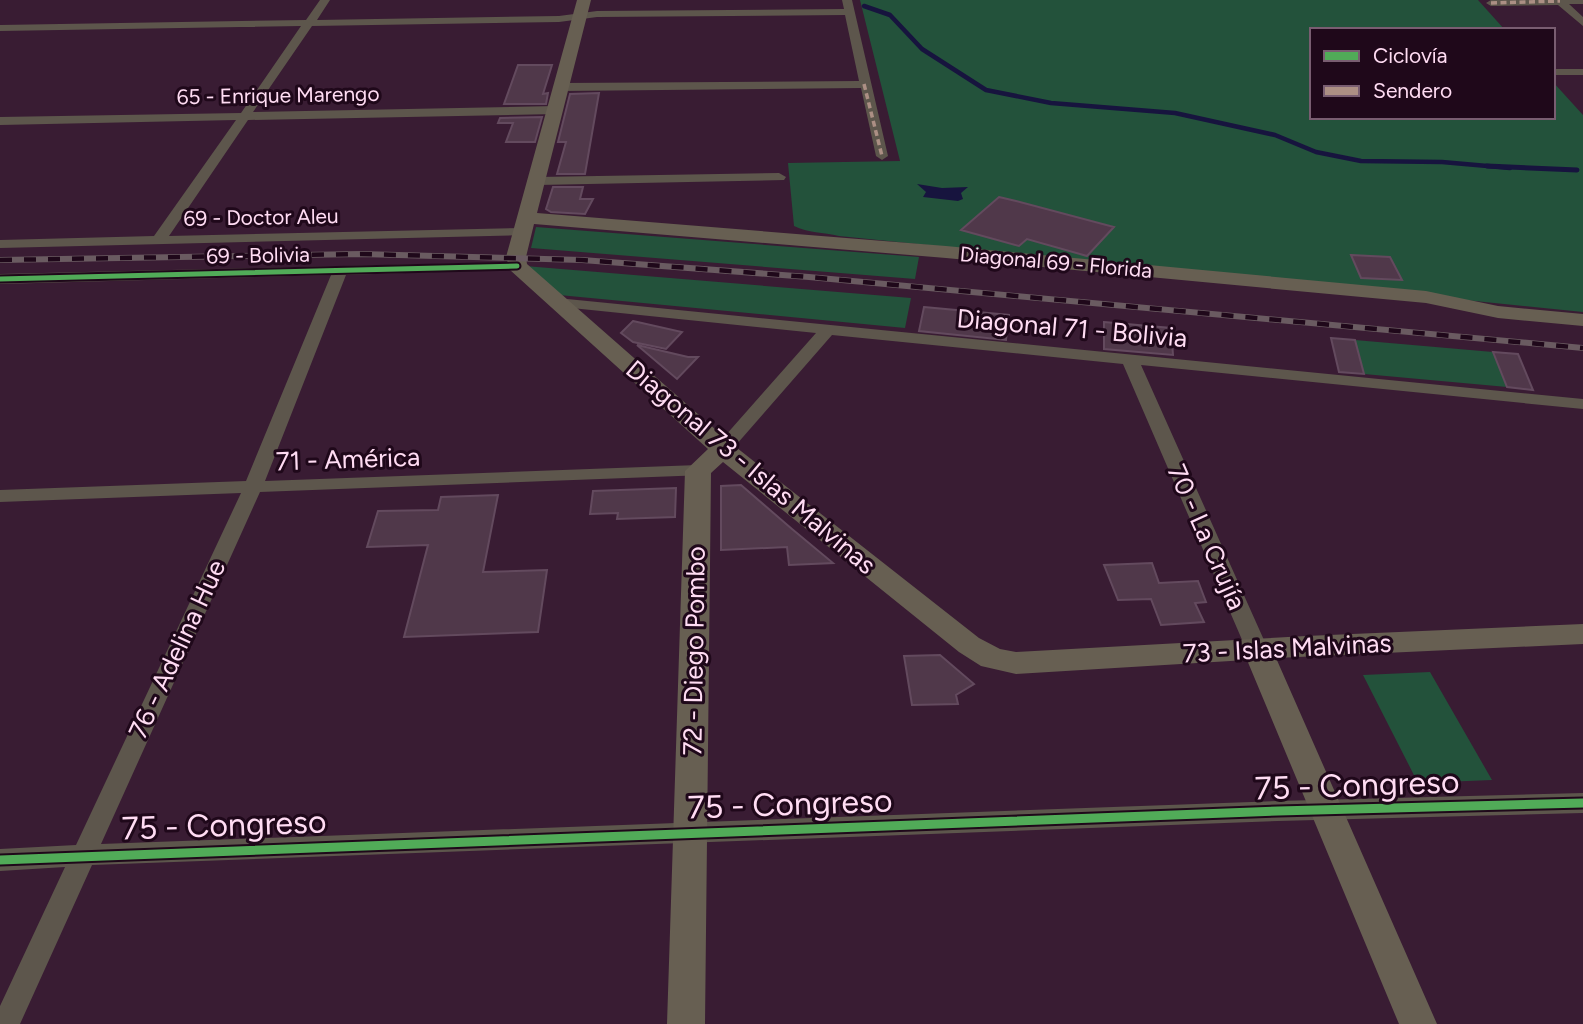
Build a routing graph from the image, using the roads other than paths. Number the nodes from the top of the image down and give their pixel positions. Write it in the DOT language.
graph roads {
  1 [pos="326,0"];
  2 [pos="584,0"];
  3 [pos="1559,1"];
  4 [pos="1583,1"];
  5 [pos="1491,2"];
  6 [pos="848,6"];
  7 [pos="580,17"];
  8 [pos="309,23"];
  9 [pos="1583,23"];
  10 [pos="0,28"];
  11 [pos="1555,72"];
  12 [pos="1583,72"];
  13 [pos="864,84"];
  14 [pos="562,87"];
  15 [pos="556,110"];
  16 [pos="246,115"];
  17 [pos="0,121"];
  18 [pos="882,156"];
  19 [pos="779,177"];
  20 [pos="538,181"];
  21 [pos="525,225"];
  22 [pos="159,240"];
  23 [pos="0,244"];
  24 [pos="517,266"];
  25 [pos="340,271"];
  26 [pos="0,279"];
  27 [pos="557,303"];
  28 [pos="1583,320"];
  29 [pos="828,329"];
  30 [pos="1129,358"];
  31 [pos="1576,403"];
  32 [pos="1583,419"];
  33 [pos="723,449"];
  34 [pos="698,471"];
  35 [pos="252,489"];
  36 [pos="0,496"];
  37 [pos="1583,634"];
  38 [pos="1257,649"];
  39 [pos="992,658"];
  40 [pos="1583,803"];
  41 [pos="1326,810"];
  42 [pos="689,832"];
  43 [pos="82,855"];
  44 [pos="0,860"];
  45 [pos="6,1024"];
  46 [pos="686,1024"];
  47 [pos="1418,1024"];
  1 -- 8 [label="street"];
  2 -- 7 [label="street"];
  3 -- 4 [label="street"];
  3 -- 5 [label="street"];
  3 -- 9 [label="street"];
  6 -- 7 [label="street"];
  6 -- 13 [label="street"];
  7 -- 8 [label="street"];
  7 -- 14 [label="street"];
  8 -- 10 [label="street"];
  8 -- 16 [label="street"];
  11 -- 12 [label="street"];
  13 -- 14 [label="street"];
  13 -- 18 [label="street"];
  14 -- 15 [label="street"];
  15 -- 16 [label="street, 65 - Enrique Marengo"];
  15 -- 20 [label="street"];
  16 -- 17 [label="street, 65 - Enrique Marengo"];
  16 -- 22 [label="street"];
  19 -- 20 [label="street"];
  20 -- 21 [label="street"];
  21 -- 22 [label="street, 69 - Doctor Aleu"];
  21 -- 24 [label="street"];
  21 -- 28 [label="street, Diagonal 69 - Florida"];
  22 -- 23 [label="street, 69 - Doctor Aleu"];
  24 -- 25 [label="street, 69 - Bolivia"];
  24 -- 27 [label="street, Diagonal 73 - Islas Malvinas"];
  25 -- 26 [label="street, 69 - Bolivia"];
  25 -- 35 [label="street, 76 - Adelina Hue"];
  27 -- 29 [label="street, Diagonal 71 - Bolivia"];
  27 -- 33 [label="main road, Diagonal 73 - Islas Malvinas"];
  29 -- 30 [label="street, Diagonal 71 - Bolivia"];
  29 -- 33 [label="street"];
  30 -- 31 [label="street, Diagonal 71 - Bolivia"];
  30 -- 38 [label="street, 70 - La Crujía"];
  31 -- 32 [label="street"];
  33 -- 34 [label="street"];
  33 -- 39 [label="street, Diagonal 73 - Islas Malvinas"];
  34 -- 35 [label="street, 71 - América"];
  34 -- 42 [label="street, 72 - Diego Pombo"];
  35 -- 36 [label="street, 71 - América"];
  35 -- 43 [label="street, 76 - Adelina Hue"];
  37 -- 38 [label="street, 73 - Islas Malvinas"];
  38 -- 39 [label="street, 73 - Islas Malvinas"];
  38 -- 41 [label="street, 70 - La Crujía"];
  40 -- 41 [label="street, 75 - Congreso"];
  41 -- 42 [label="street, 75 - Congreso"];
  41 -- 47 [label="street, 70 - La Crujía"];
  42 -- 43 [label="street, 75 - Congreso"];
  42 -- 46 [label="street, 72 - Diego Pombo"];
  43 -- 44 [label="street, 75 - Congreso"];
  43 -- 45 [label="street, 76 - Adelina Hue"];
}
